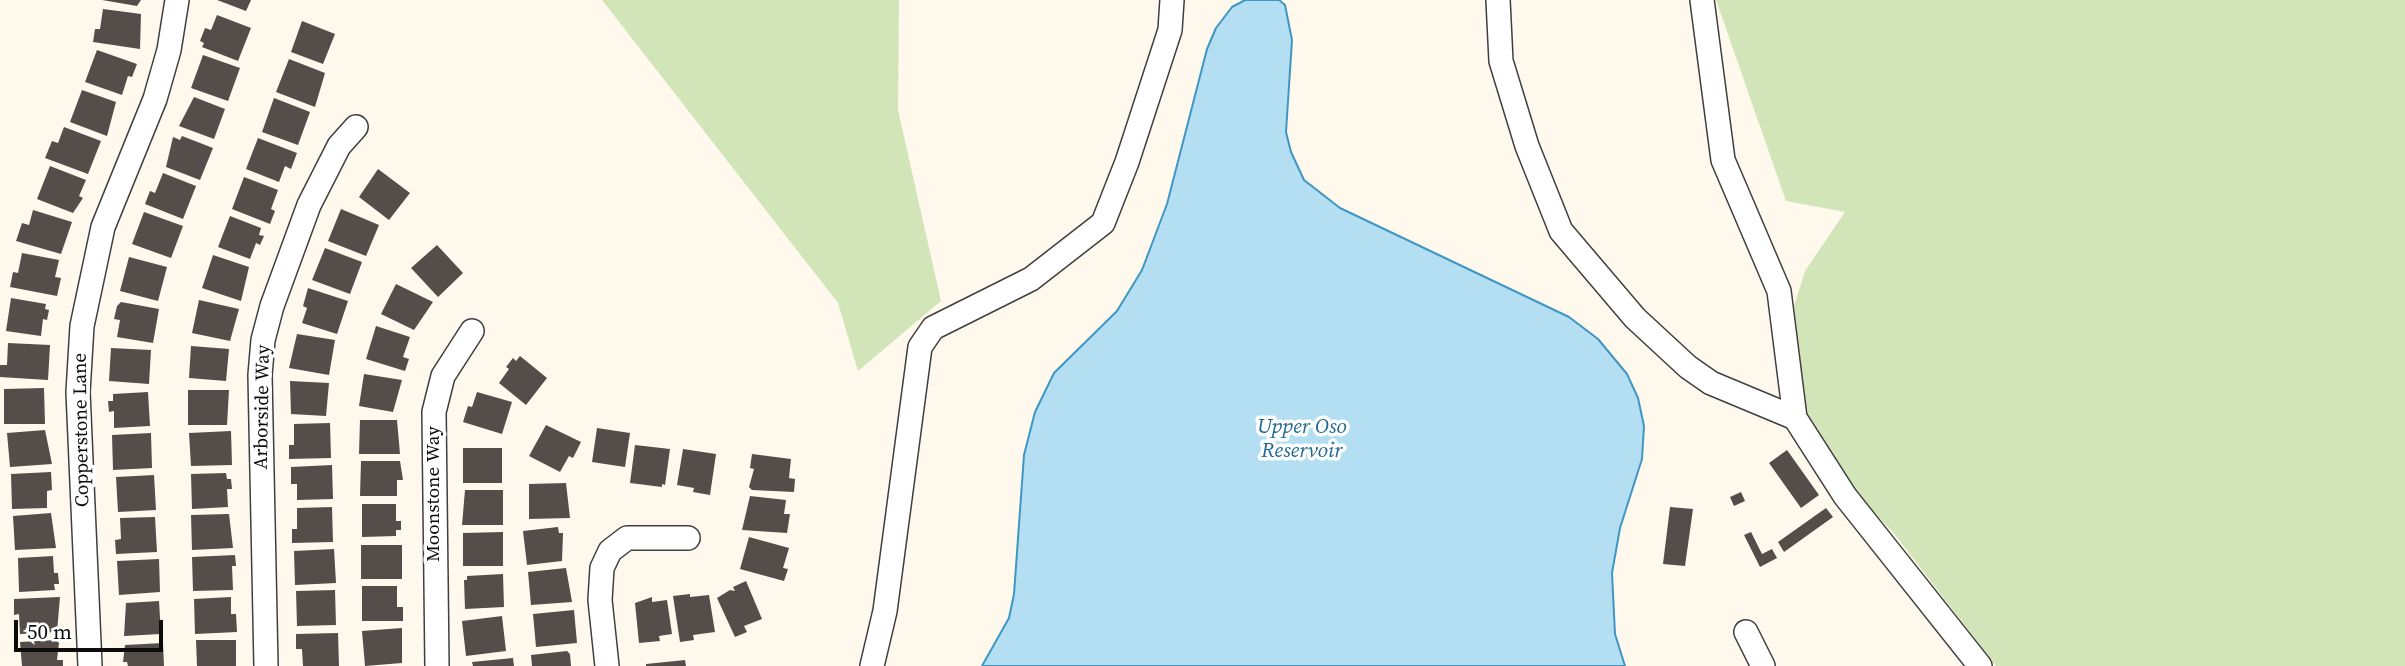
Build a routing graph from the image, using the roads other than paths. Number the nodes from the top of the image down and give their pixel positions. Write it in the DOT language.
graph roads {
  1 [pos="177,0"];
  2 [pos="1172,0"];
  3 [pos="1499,0"];
  4 [pos="1702,0"];
  5 [pos="356,127"];
  6 [pos="472,331"];
  7 [pos="1796,418"];
  8 [pos="688,538"];
  9 [pos="1746,632"];
  10 [pos="90,666"];
  11 [pos="266,666"];
  12 [pos="437,666"];
  13 [pos="607,666"];
  14 [pos="873,666"];
  15 [pos="1763,666"];
  16 [pos="1980,666"];
  1 -- 10 [label="street, Copperstone Lane"];
  2 -- 14 [label="street"];
  3 -- 7 [label="street"];
  4 -- 7 [label="street"];
  5 -- 11 [label="street, Arborside Way"];
  6 -- 12 [label="street, Moonstone Way"];
  7 -- 16 [label="street"];
  8 -- 13 [label="street"];
  9 -- 15 [label="street"];
}
